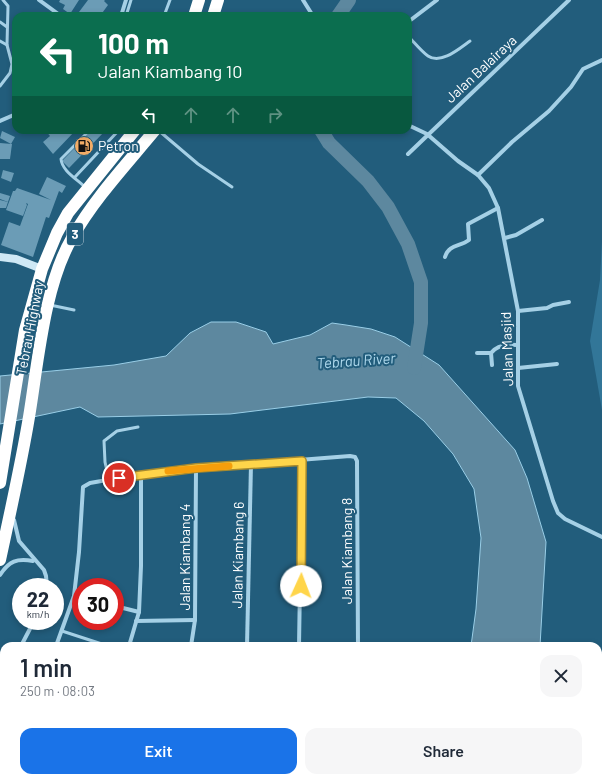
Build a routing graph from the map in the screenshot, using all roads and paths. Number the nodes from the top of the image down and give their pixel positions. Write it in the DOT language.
graph roads {
  1 [pos="3,0"];
  2 [pos="39,0"];
  3 [pos="126,0"];
  4 [pos="131,0"];
  5 [pos="170,0"];
  6 [pos="199,0"];
  7 [pos="218,0"];
  8 [pos="303,0"];
  9 [pos="437,0"];
  10 [pos="569,0"];
  11 [pos="56,12"];
  12 [pos="122,12"];
  13 [pos="127,12"];
  14 [pos="166,12"];
  15 [pos="195,12"];
  16 [pos="214,12"];
  17 [pos="310,12"];
  18 [pos="412,19"];
  19 [pos="0,22"];
  20 [pos="8,27"];
  21 [pos="412,40"];
  22 [pos="0,41"];
  23 [pos="470,41"];
  24 [pos="7,45"];
  25 [pos="602,60"];
  26 [pos="0,86"];
  27 [pos="12,116"];
  28 [pos="0,122"];
  29 [pos="412,127"];
  30 [pos="86,134"];
  31 [pos="115,134"];
  32 [pos="132,134"];
  33 [pos="152,134"];
  34 [pos="163,134"];
  35 [pos="427,134"];
  36 [pos="408,154"];
  37 [pos="478,175"];
  38 [pos="76,177"];
  39 [pos="232,187"];
  40 [pos="87,189"];
  41 [pos="498,208"];
  42 [pos="542,220"];
  43 [pos="505,238"];
  44 [pos="0,257"];
  45 [pos="445,257"];
  46 [pos="42,269"];
  47 [pos="569,302"];
  48 [pos="49,305"];
  49 [pos="74,310"];
  50 [pos="518,311"];
  51 [pos="518,345"];
  52 [pos="477,353"];
  53 [pos="490,353"];
  54 [pos="557,364"];
  55 [pos="492,365"];
  56 [pos="518,368"];
  57 [pos="138,426"];
  58 [pos="302,461"];
  59 [pos="251,464"];
  60 [pos="196,468"];
  61 [pos="141,474"];
  62 [pos="1,476"];
  63 [pos="108,480"];
  64 [pos="12,508"];
  65 [pos="602,537"];
  66 [pos="0,560"];
  67 [pos="34,561"];
  68 [pos="0,575"];
  69 [pos="46,578"];
  70 [pos="76,578"];
  71 [pos="72,602"];
  72 [pos="124,608"];
  73 [pos="138,612"];
  74 [pos="195,620"];
  75 [pos="136,621"];
  76 [pos="29,630"];
  77 [pos="62,631"];
  78 [pos="23,642"];
  79 [pos="58,642"];
  80 [pos="96,642"];
  81 [pos="130,642"];
  82 [pos="192,642"];
  83 [pos="247,642"];
  84 [pos="299,642"];
  85 [pos="358,642"];
  1 -- 20 [label="lane"];
  2 -- 11 [label="street"];
  3 -- 12 [label="street"];
  4 -- 13 [label="lane"];
  5 -- 14 [label="lane"];
  6 -- 15 [label="highway"];
  7 -- 16 [label="highway"];
  8 -- 17 [label="street"];
  9 -- 18 [label="street"];
  10 -- 35 [label="street, Jalan Balairaya"];
  19 -- 20 [label="lane"];
  20 -- 24 [label="lane"];
  21 -- 23 [label="lane"];
  22 -- 24 [label="lane"];
  24 -- 26 [label="lane"];
  25 -- 37 [label="street"];
  27 -- 28 [label="street"];
  29 -- 35 [label="street, Jalan Masjid"];
  30 -- 38 [label="lane"];
  31 -- 38 [label="lane"];
  32 -- 40 [label="highway, Tebrau Highway / 3"];
  33 -- 48 [label="highway, Tebrau Highway / 3"];
  34 -- 39 [label="lane"];
  35 -- 36 [label="street, Jalan Balairaya"];
  35 -- 37 [label="street, Jalan Masjid"];
  37 -- 41 [label="street, Jalan Masjid"];
  38 -- 40 [label="lane"];
  40 -- 46 [label="highway, Tebrau Highway / 3"];
  41 -- 43 [label="street, Jalan Masjid"];
  41 -- 45 [label="street"];
  42 -- 43 [label="street"];
  43 -- 50 [label="street, Jalan Masjid"];
  44 -- 46 [label="street"];
  46 -- 62 [label="highway, Tebrau Highway / 3"];
  47 -- 50 [label="street"];
  48 -- 49 [label="lane"];
  48 -- 64 [label="highway, Tebrau Highway / 3"];
  50 -- 51 [label="street, Jalan Masjid"];
  51 -- 53 [label="street"];
  51 -- 56 [label="street, Jalan Masjid"];
  52 -- 53 [label="street"];
  53 -- 55 [label="street"];
  54 -- 56 [label="street"];
  56 -- 65 [label="street, Jalan Masjid"];
  57 -- 63 [label="lane"];
  58 -- 59 [label="street"];
  58 -- 84 [label="street"];
  58 -- 85 [label="street, Jalan Kiambang 8"];
  59 -- 60 [label="street"];
  59 -- 83 [label="street, Jalan Kiambang 6"];
  60 -- 61 [label="street"];
  60 -- 74 [label="street, Jalan Kiambang 4"];
  61 -- 63 [label="street"];
  61 -- 73 [label="street"];
  63 -- 70 [label="street"];
  64 -- 66 [label="highway, Tebrau Highway / 3"];
  64 -- 67 [label="street"];
  67 -- 68 [label="street"];
  67 -- 69 [label="street"];
  71 -- 77 [label="street"];
  72 -- 73 [label="street"];
  73 -- 75 [label="street"];
  74 -- 75 [label="street"];
  74 -- 82 [label="street, Jalan Kiambang 4"];
  75 -- 81 [label="street"];
  76 -- 78 [label="street"];
  77 -- 79 [label="street"];
  77 -- 80 [label="lane"];
}
